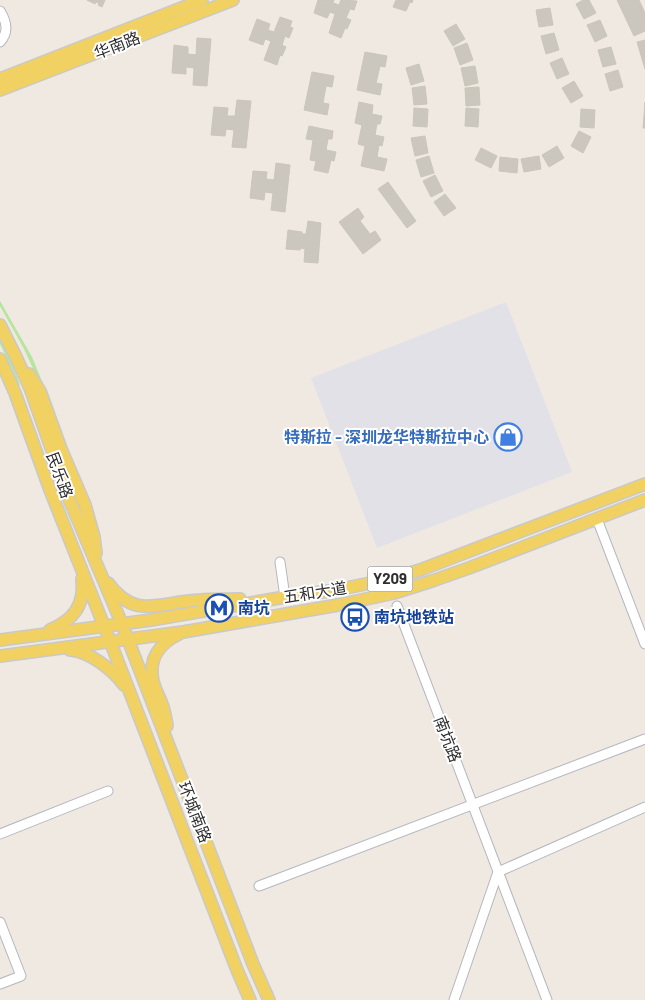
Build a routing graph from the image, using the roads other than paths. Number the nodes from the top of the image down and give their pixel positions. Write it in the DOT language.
graph roads {
  1 [pos="202,0"];
  2 [pos="233,0"];
  3 [pos="0,11"];
  4 [pos="0,42"];
  5 [pos="0,79"];
  6 [pos="0,90"];
  7 [pos="0,325"];
  8 [pos="16,357"];
  9 [pos="0,359"];
  10 [pos="645,484"];
  11 [pos="645,500"];
  12 [pos="597,519"];
  13 [pos="280,562"];
  14 [pos="81,568"];
  15 [pos="99,570"];
  16 [pos="285,597"];
  17 [pos="397,606"];
  18 [pos="122,624"];
  19 [pos="104,626"];
  20 [pos="183,632"];
  21 [pos="34,636"];
  22 [pos="128,639"];
  23 [pos="0,640"];
  24 [pos="110,642"];
  25 [pos="645,644"];
  26 [pos="58,649"];
  27 [pos="0,656"];
  28 [pos="132,697"];
  29 [pos="645,739"];
  30 [pos="170,748"];
  31 [pos="154,754"];
  32 [pos="108,791"];
  33 [pos="473,805"];
  34 [pos="645,807"];
  35 [pos="0,834"];
  36 [pos="498,872"];
  37 [pos="259,886"];
  38 [pos="0,922"];
  39 [pos="0,984"];
  40 [pos="250,1000"];
  41 [pos="269,1000"];
  42 [pos="454,1000"];
  43 [pos="547,1000"];
  1 -- 5 [label="main road, 华南路"];
  2 -- 6 [label="main road, 华南路"];
  3 -- 4 [label="street"];
  7 -- 8 [label="main road, 民乐路"];
  8 -- 15 [label="main road, 民乐路"];
  8 -- 15 [label="main road"];
  9 -- 14 [label="main road, 民乐路"];
  10 -- 16 [label="main road, 五和大道 / Y209"];
  11 -- 12 [label="main road, 五和大道 / Y209"];
  12 -- 20 [label="main road, 五和大道 / Y209"];
  12 -- 25 [label="street"];
  13 -- 16 [label="street"];
  14 -- 19 [label="main road, 民乐路"];
  14 -- 21 [label="main road"];
  15 -- 16 [label="main road"];
  15 -- 18 [label="main road, 民乐路"];
  16 -- 18 [label="main road, 五和大道 / Y209"];
  17 -- 33 [label="street, 南坑路"];
  18 -- 19 [label="main road, 五和大道 / Y209"];
  18 -- 22 [label="main road, 环城南路"];
  19 -- 21 [label="main road, 五和大道 / Y209"];
  19 -- 24 [label="main road, 环城南路"];
  20 -- 22 [label="main road, 五和大道 / Y209"];
  20 -- 30 [label="main road"];
  21 -- 23 [label="main road, 五和大道 / Y209"];
  22 -- 24 [label="main road, 五和大道 / Y209"];
  22 -- 30 [label="main road, 环城南路"];
  24 -- 26 [label="main road, 五和大道 / Y209"];
  24 -- 28 [label="main road, 环城南路"];
  26 -- 27 [label="main road, 五和大道 / Y209"];
  26 -- 28 [label="main road"];
  28 -- 31 [label="main road, 环城南路"];
  29 -- 33 [label="street"];
  30 -- 31 [label="main road"];
  30 -- 41 [label="main road, 环城南路"];
  31 -- 40 [label="main road, 环城南路"];
  32 -- 35 [label="street"];
  33 -- 36 [label="street, 南坑路"];
  33 -- 37 [label="street"];
  34 -- 36 [label="street"];
  36 -- 42 [label="street"];
  36 -- 43 [label="street, 南坑路"];
  38 -- 39 [label="street"];
}
